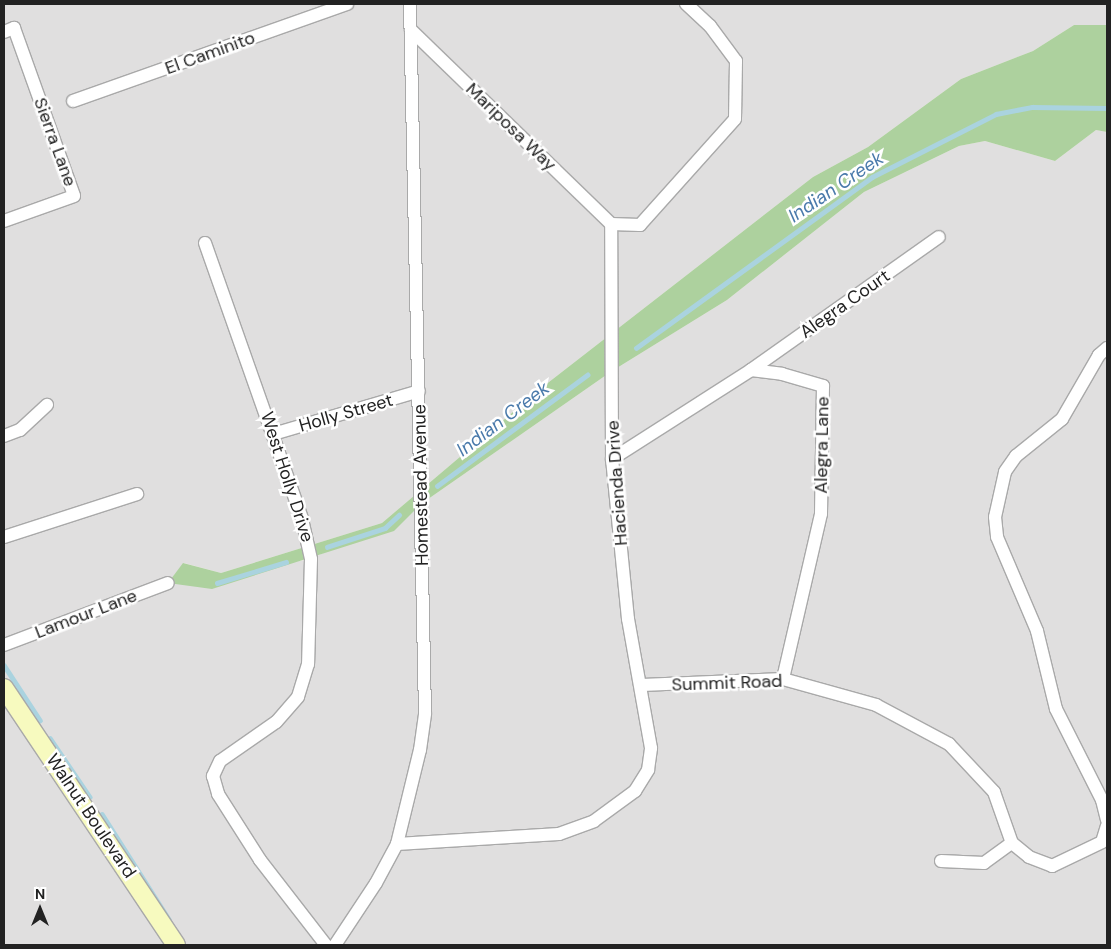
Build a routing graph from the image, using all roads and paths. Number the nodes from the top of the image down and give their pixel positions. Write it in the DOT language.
graph roads {
  1 [pos="347,4"];
  2 [pos="410,4"];
  3 [pos="686,4"];
  4 [pos="411,30"];
  5 [pos="4,32"];
  6 [pos="72,101"];
  7 [pos="4,221"];
  8 [pos="611,224"];
  9 [pos="939,237"];
  10 [pos="205,243"];
  11 [pos="1107,348"];
  12 [pos="751,370"];
  13 [pos="419,391"];
  14 [pos="47,405"];
  15 [pos="273,434"];
  16 [pos="4,436"];
  17 [pos="612,459"];
  18 [pos="137,494"];
  19 [pos="4,537"];
  20 [pos="168,583"];
  21 [pos="4,644"];
  22 [pos="783,679"];
  23 [pos="642,686"];
  24 [pos="4,688"];
  25 [pos="1107,820"];
  26 [pos="1107,826"];
  27 [pos="1012,843"];
  28 [pos="397,844"];
  29 [pos="941,862"];
  30 [pos="176,945"];
  31 [pos="326,945"];
  32 [pos="335,945"];
  1 -- 6 [label="street, El Caminito"];
  2 -- 4 [label="street, Homestead Avenue"];
  3 -- 8 [label="street"];
  4 -- 8 [label="street, Mariposa Way"];
  4 -- 13 [label="street, Homestead Avenue"];
  5 -- 7 [label="street, Sierra Lane"];
  8 -- 17 [label="street, Hacienda Drive"];
  9 -- 12 [label="street, Alegra Court"];
  10 -- 15 [label="street, West Holly Drive"];
  11 -- 25 [label="street"];
  12 -- 17 [label="street"];
  12 -- 22 [label="street, Alegra Lane"];
  13 -- 15 [label="street, Holly Street"];
  13 -- 28 [label="street, Homestead Avenue"];
  14 -- 16 [label="street"];
  15 -- 31 [label="street, West Holly Drive"];
  17 -- 23 [label="street, Hacienda Drive"];
  18 -- 19 [label="street"];
  20 -- 21 [label="street, Lamour Lane"];
  22 -- 23 [label="street, Summit Road"];
  22 -- 27 [label="street, Summit Road"];
  23 -- 28 [label="street, Hacienda Drive"];
  24 -- 30 [label="street, Walnut Boulevard"];
  26 -- 27 [label="street"];
  27 -- 29 [label="street"];
  28 -- 32 [label="street, Homestead Avenue"];
}
